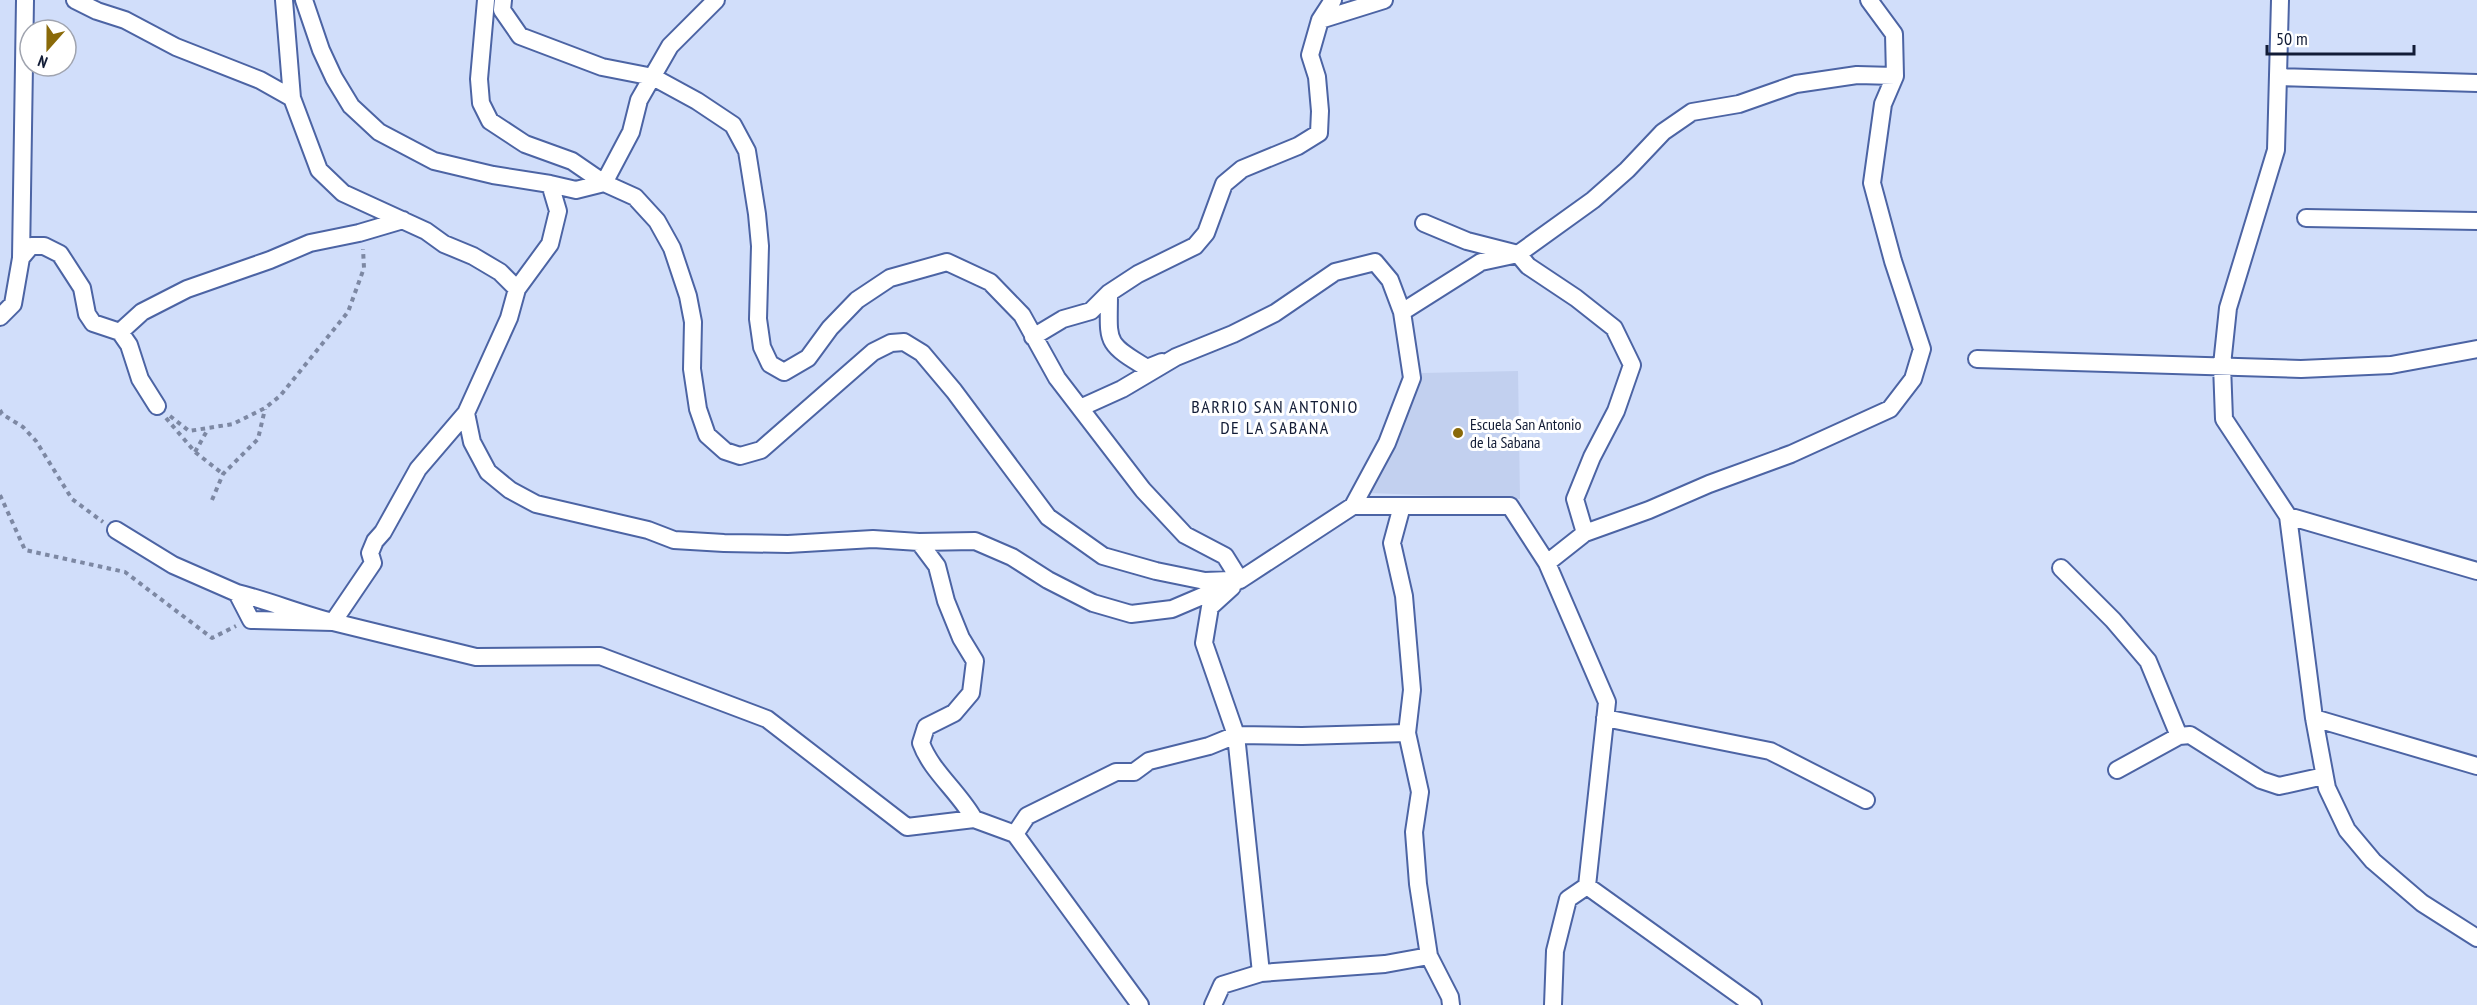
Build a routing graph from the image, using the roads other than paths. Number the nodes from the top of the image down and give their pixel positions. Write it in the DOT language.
graph roads {
  1 [pos="25,0"];
  2 [pos="75,0"];
  3 [pos="284,0"];
  4 [pos="304,0"];
  5 [pos="486,0"];
  6 [pos="503,0"];
  7 [pos="716,0"];
  8 [pos="1333,0"];
  9 [pos="1384,0"];
  10 [pos="1869,0"];
  11 [pos="2280,0"];
  12 [pos="1320,20"];
  13 [pos="1895,76"];
  14 [pos="653,77"];
  15 [pos="2278,77"];
  16 [pos="2477,83"];
  17 [pos="292,98"];
  18 [pos="604,183"];
  19 [pos="550,184"];
  20 [pos="2306,218"];
  21 [pos="403,220"];
  22 [pos="2477,221"];
  23 [pos="1424,223"];
  24 [pos="1518,254"];
  25 [pos="21,258"];
  26 [pos="517,289"];
  27 [pos="1109,293"];
  28 [pos="1402,312"];
  29 [pos="0,317"];
  30 [pos="120,332"];
  31 [pos="1033,337"];
  32 [pos="2477,349"];
  33 [pos="1176,357"];
  34 [pos="1977,359"];
  35 [pos="2222,365"];
  36 [pos="157,406"];
  37 [pos="1080,408"];
  38 [pos="466,413"];
  39 [pos="1353,506"];
  40 [pos="1402,506"];
  41 [pos="2288,516"];
  42 [pos="116,530"];
  43 [pos="1585,533"];
  44 [pos="919,542"];
  45 [pos="1547,563"];
  46 [pos="2061,568"];
  47 [pos="2477,571"];
  48 [pos="1240,580"];
  49 [pos="237,593"];
  50 [pos="333,622"];
  51 [pos="1605,718"];
  52 [pos="2314,718"];
  53 [pos="1407,733"];
  54 [pos="1236,735"];
  55 [pos="2179,736"];
  56 [pos="2477,766"];
  57 [pos="2117,770"];
  58 [pos="2324,776"];
  59 [pos="1866,800"];
  60 [pos="974,819"];
  61 [pos="1015,834"];
  62 [pos="1587,886"];
  63 [pos="2477,938"];
  64 [pos="1429,956"];
  65 [pos="1261,973"];
  66 [pos="1140,1005"];
  67 [pos="1213,1005"];
  68 [pos="1451,1005"];
  69 [pos="1553,1005"];
  70 [pos="1753,1005"];
  1 -- 25 [label="street"];
  2 -- 17 [label="street"];
  3 -- 17 [label="street"];
  4 -- 19 [label="street"];
  5 -- 18 [label="street"];
  6 -- 14 [label="street"];
  7 -- 14 [label="street"];
  8 -- 12 [label="street"];
  9 -- 12 [label="street"];
  10 -- 13 [label="street"];
  11 -- 15 [label="street"];
  12 -- 27 [label="street"];
  13 -- 24 [label="street"];
  13 -- 43 [label="street"];
  14 -- 18 [label="street"];
  14 -- 31 [label="street"];
  15 -- 16 [label="street"];
  15 -- 35 [label="street"];
  17 -- 21 [label="street"];
  18 -- 19 [label="street"];
  18 -- 48 [label="street"];
  19 -- 26 [label="street"];
  20 -- 22 [label="street"];
  21 -- 26 [label="street"];
  21 -- 30 [label="street"];
  23 -- 24 [label="street"];
  24 -- 28 [label="street"];
  24 -- 43 [label="street"];
  25 -- 29 [label="street"];
  25 -- 30 [label="street"];
  26 -- 38 [label="street"];
  27 -- 31 [label="street"];
  27 -- 33 [label="street"];
  28 -- 33 [label="street"];
  28 -- 39 [label="street"];
  30 -- 36 [label="street"];
  31 -- 37 [label="street"];
  32 -- 35 [label="street"];
  33 -- 37 [label="street"];
  34 -- 35 [label="street"];
  35 -- 41 [label="street"];
  37 -- 48 [label="street"];
  38 -- 44 [label="street"];
  38 -- 50 [label="street"];
  39 -- 40 [label="street"];
  39 -- 48 [label="street"];
  40 -- 45 [label="street"];
  40 -- 53 [label="street"];
  41 -- 47 [label="street"];
  41 -- 52 [label="street"];
  42 -- 49 [label="street"];
  43 -- 45 [label="street"];
  44 -- 48 [label="street"];
  44 -- 60 [label="street"];
  45 -- 51 [label="street"];
  46 -- 55 [label="street"];
  48 -- 54 [label="street"];
  49 -- 50 [label="street"];
  49 -- 50 [label="street"];
  50 -- 60 [label="street"];
  51 -- 59 [label="street"];
  51 -- 62 [label="street"];
  52 -- 56 [label="street"];
  52 -- 58 [label="street"];
  53 -- 54 [label="street"];
  53 -- 64 [label="street"];
  54 -- 61 [label="street"];
  54 -- 65 [label="street"];
  55 -- 57 [label="street"];
  55 -- 58 [label="street"];
  58 -- 63 [label="street"];
  60 -- 61 [label="street"];
  61 -- 66 [label="street"];
  62 -- 69 [label="street"];
  62 -- 70 [label="street"];
  64 -- 65 [label="street"];
  64 -- 68 [label="street"];
  65 -- 67 [label="street"];
}
